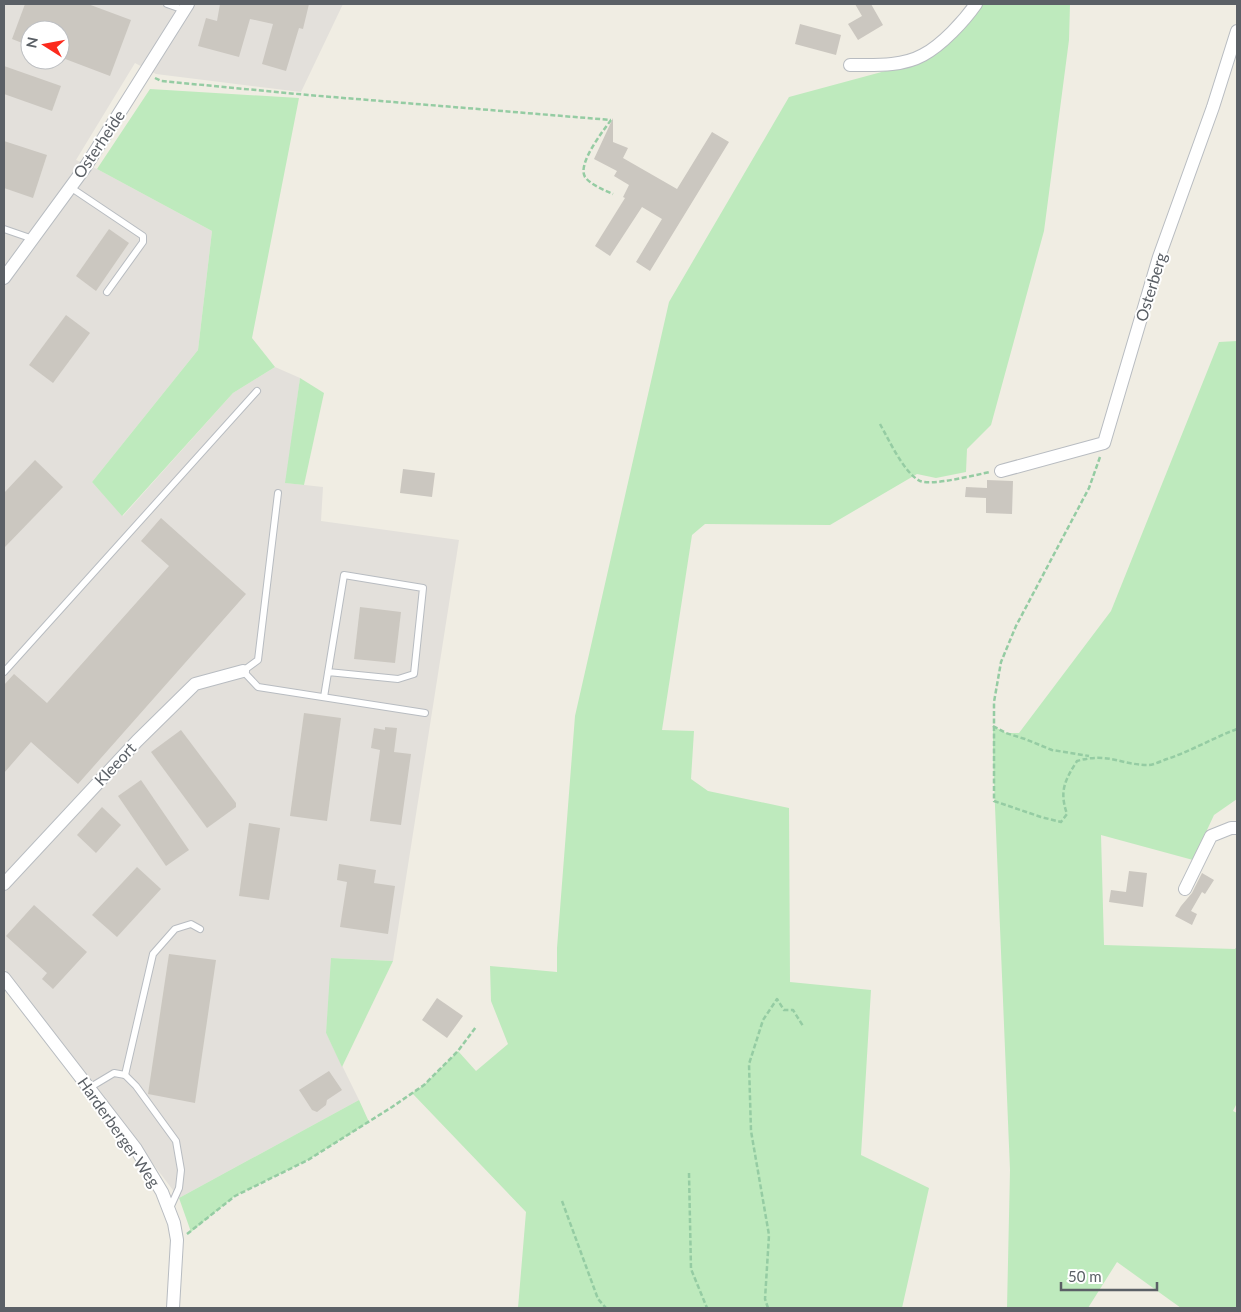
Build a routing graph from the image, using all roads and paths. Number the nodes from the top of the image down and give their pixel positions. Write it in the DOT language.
graph roads {
  1 [pos="167,4"];
  2 [pos="976,4"];
  3 [pos="186,7"];
  4 [pos="1237,31"];
  5 [pos="850,65"];
  6 [pos="145,74"];
  7 [pos="70,187"];
  8 [pos="612,194"];
  9 [pos="4,229"];
  10 [pos="33,239"];
  11 [pos="6,270"];
  12 [pos="107,292"];
  13 [pos="257,391"];
  14 [pos="880,424"];
  15 [pos="1104,443"];
  16 [pos="1001,471"];
  17 [pos="278,494"];
  18 [pos="4,672"];
  19 [pos="243,672"];
  20 [pos="328,672"];
  21 [pos="324,697"];
  22 [pos="425,714"];
  23 [pos="993,726"];
  24 [pos="1237,729"];
  25 [pos="1091,757"];
  26 [pos="1237,828"];
  27 [pos="4,884"];
  28 [pos="1185,889"];
  29 [pos="200,929"];
  30 [pos="4,978"];
  31 [pos="803,1026"];
  32 [pos="476,1027"];
  33 [pos="125,1075"];
  34 [pos="89,1088"];
  35 [pos="689,1173"];
  36 [pos="562,1201"];
  37 [pos="169,1209"];
  38 [pos="177,1240"];
  39 [pos="173,1308"];
  40 [pos="606,1308"];
  41 [pos="707,1308"];
  42 [pos="768,1308"];
  1 -- 3 [label="lane"];
  2 -- 5 [label="street"];
  3 -- 6 [label="street, Osterheide"];
  4 -- 15 [label="street, Osterberg"];
  6 -- 7 [label="street, Osterheide"];
  6 -- 8 [label="path"];
  7 -- 10 [label="street, Osterheide"];
  7 -- 12 [label="lane"];
  9 -- 10 [label="lane"];
  10 -- 11 [label="street, Osterheide"];
  13 -- 18 [label="lane"];
  14 -- 16 [label="path"];
  15 -- 16 [label="street"];
  15 -- 23 [label="path"];
  17 -- 19 [label="lane"];
  19 -- 21 [label="lane"];
  19 -- 27 [label="street, Kleeort"];
  20 -- 20 [label="lane"];
  20 -- 21 [label="lane"];
  21 -- 22 [label="lane"];
  23 -- 25 [label="path"];
  23 -- 25 [label="path"];
  24 -- 25 [label="path"];
  26 -- 28 [label="street"];
  29 -- 33 [label="lane"];
  30 -- 34 [label="street, Harderberger Weg"];
  31 -- 42 [label="path"];
  32 -- 38 [label="path"];
  33 -- 34 [label="lane"];
  33 -- 37 [label="lane"];
  34 -- 37 [label="street, Harderberger Weg"];
  35 -- 41 [label="path"];
  36 -- 40 [label="path"];
  37 -- 38 [label="street, Harderberger Weg"];
  38 -- 39 [label="street, Harderberger Weg"];
}
